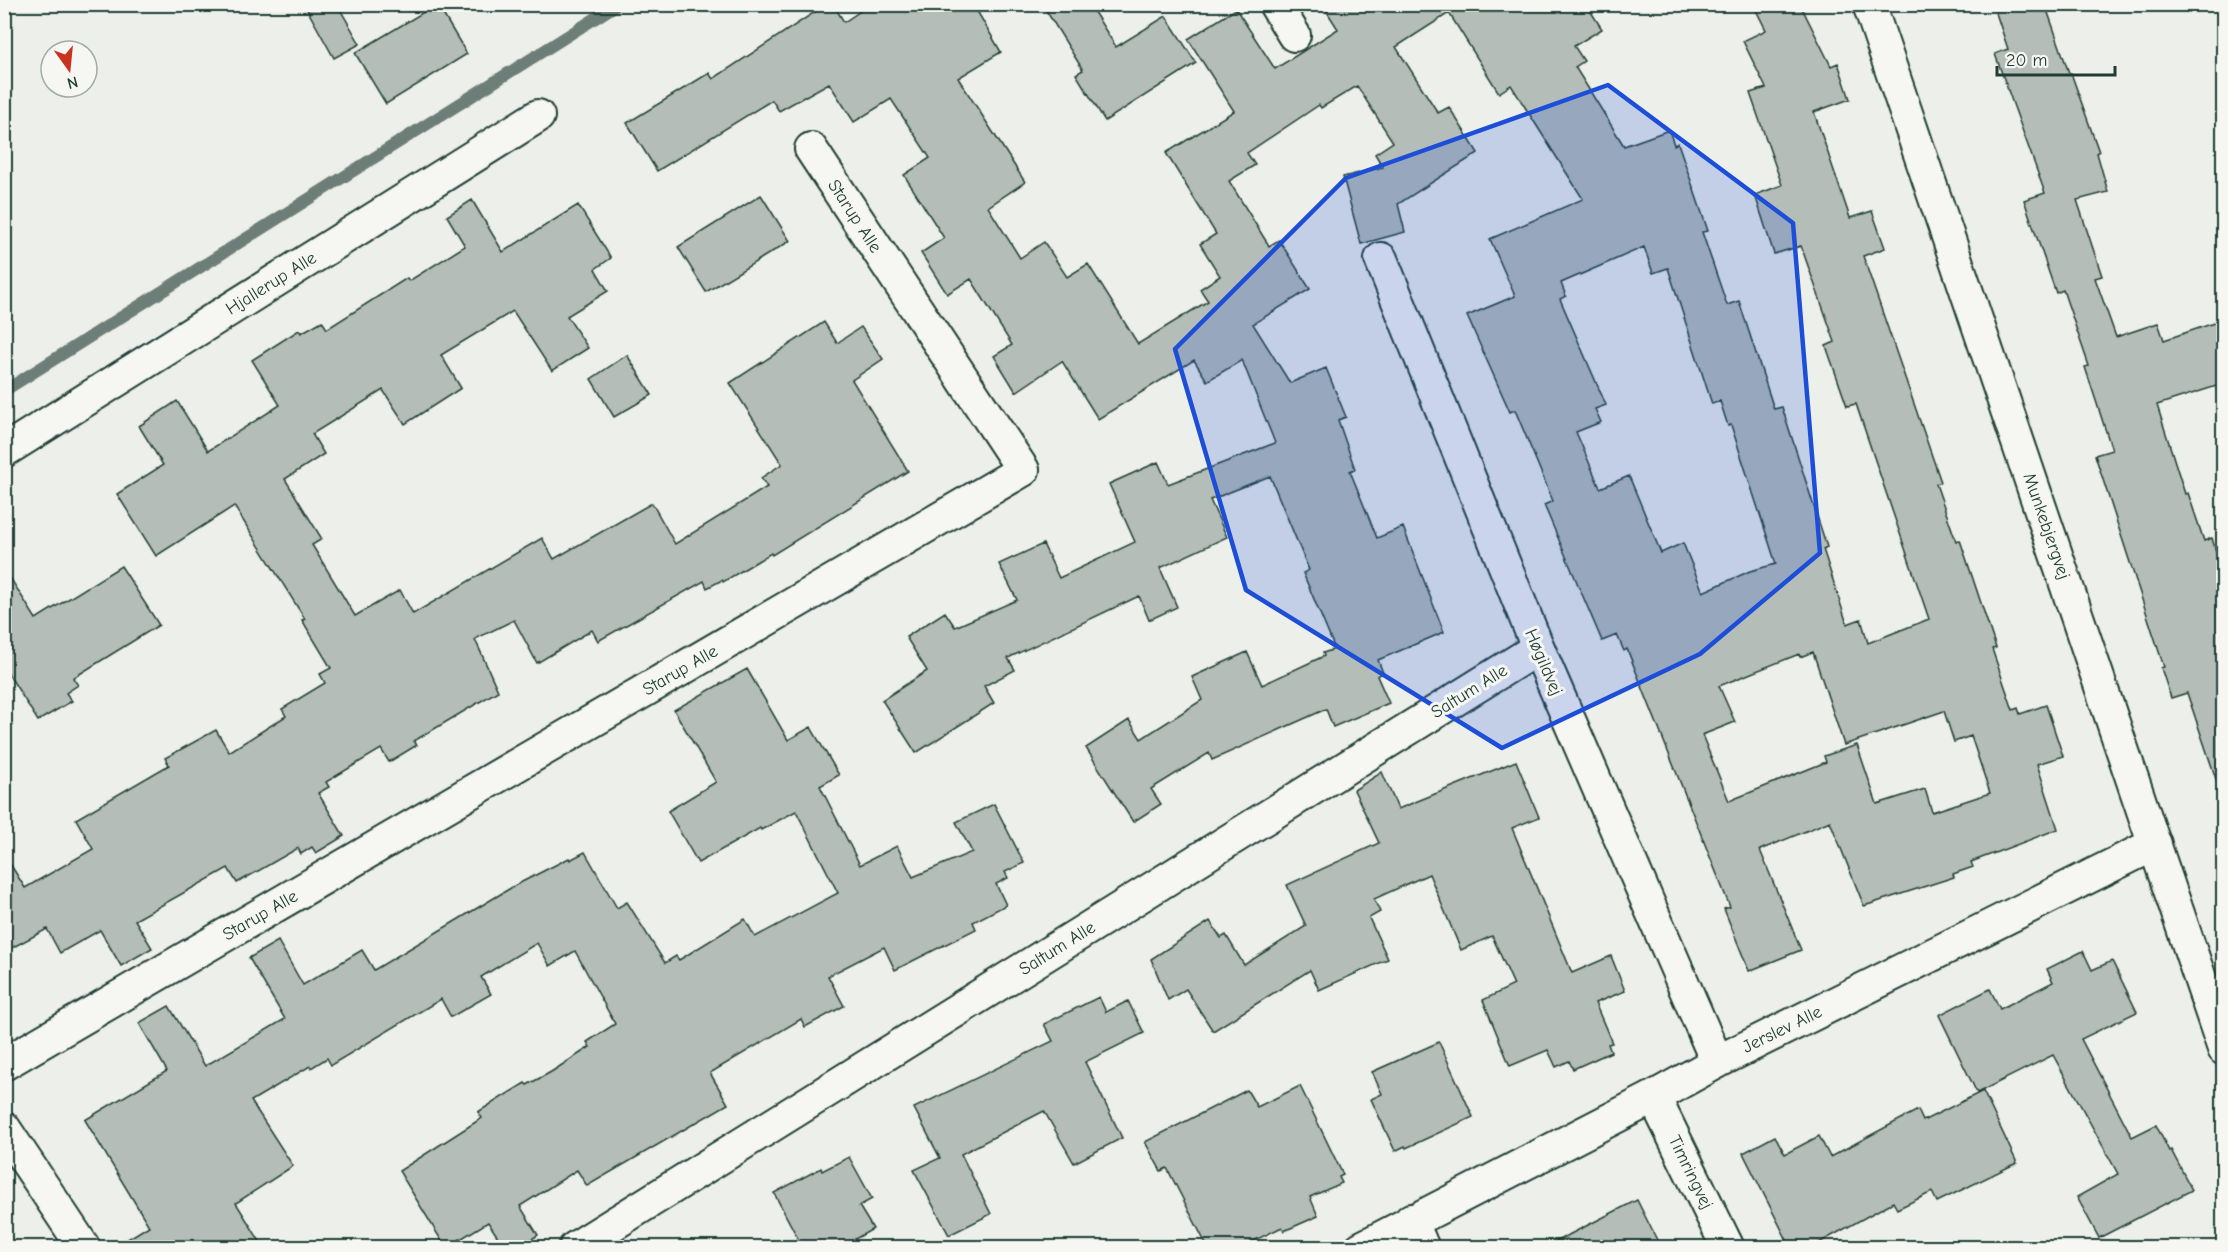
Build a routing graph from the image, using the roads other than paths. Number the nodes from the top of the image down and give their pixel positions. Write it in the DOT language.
graph roads {
  1 [pos="1275,4"];
  2 [pos="1869,4"];
  3 [pos="1294,35"];
  4 [pos="538,116"];
  5 [pos="811,150"];
  6 [pos="1381,259"];
  7 [pos="4,451"];
  8 [pos="1538,648"];
  9 [pos="2155,844"];
  10 [pos="2223,1049"];
  11 [pos="1717,1062"];
  12 [pos="4,1064"];
  13 [pos="1654,1097"];
  14 [pos="4,1128"];
  15 [pos="1417,1234"];
  16 [pos="84,1248"];
  17 [pos="575,1248"];
  18 [pos="1360,1248"];
  19 [pos="1728,1248"];
  1 -- 3 [label="street"];
  2 -- 9 [label="street, Munkebjergvej"];
  4 -- 7 [label="street, Hjallerup Alle"];
  5 -- 12 [label="street, Starup Alle"];
  6 -- 8 [label="street, Høgildvej"];
  8 -- 11 [label="street, Høgildvej"];
  8 -- 17 [label="street, Saltum Alle"];
  9 -- 10 [label="street, Munkebjergvej"];
  9 -- 11 [label="street, Jerslev Alle"];
  11 -- 13 [label="street, Jerslev Alle"];
  13 -- 15 [label="street, Jerslev Alle"];
  13 -- 19 [label="street, Timringvej"];
  14 -- 16 [label="street"];
  15 -- 18 [label="street, Jerslev Alle"];
}
